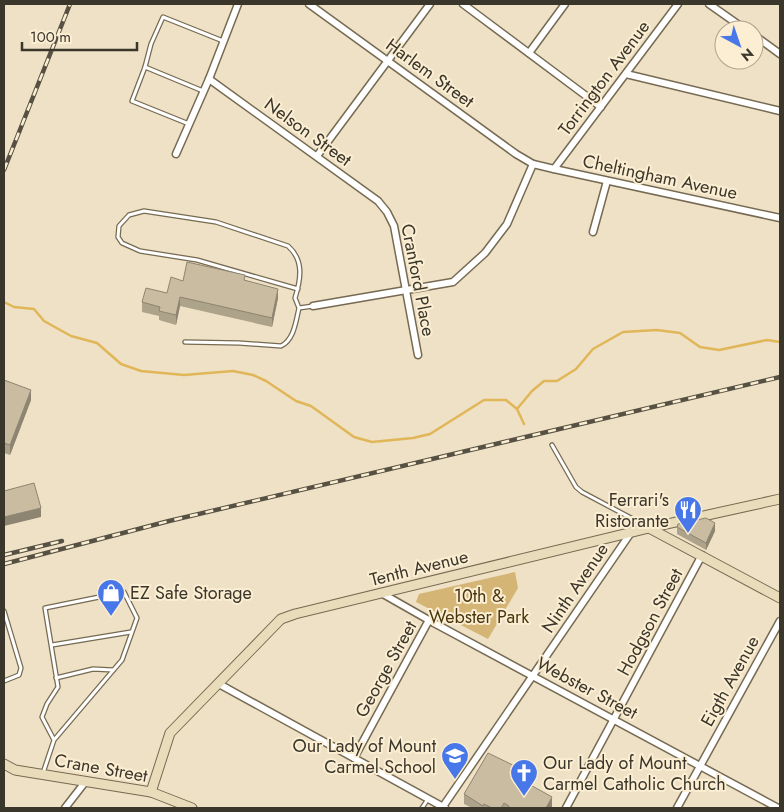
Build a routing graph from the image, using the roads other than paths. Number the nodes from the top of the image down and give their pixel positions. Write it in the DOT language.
graph roads {
  1 [pos="238,4"];
  2 [pos="310,4"];
  3 [pos="430,4"];
  4 [pos="463,4"];
  5 [pos="564,4"];
  6 [pos="678,4"];
  7 [pos="709,4"];
  8 [pos="732,20"];
  9 [pos="224,41"];
  10 [pos="764,42"];
  11 [pos="529,53"];
  12 [pos="780,54"];
  13 [pos="388,61"];
  14 [pos="144,67"];
  15 [pos="626,74"];
  16 [pos="209,79"];
  17 [pos="204,91"];
  18 [pos="601,107"];
  19 [pos="780,111"];
  20 [pos="189,124"];
  21 [pos="176,154"];
  22 [pos="317,156"];
  23 [pos="534,164"];
  24 [pos="554,170"];
  25 [pos="607,181"];
  26 [pos="388,212"];
  27 [pos="780,218"];
  28 [pos="593,232"];
  29 [pos="298,289"];
  30 [pos="405,290"];
  31 [pos="313,306"];
  32 [pos="299,308"];
  33 [pos="185,342"];
  34 [pos="418,356"];
  35 [pos="552,445"];
  36 [pos="780,499"];
  37 [pos="649,528"];
  38 [pos="630,534"];
  39 [pos="702,555"];
  40 [pos="383,594"];
  41 [pos="780,598"];
  42 [pos="4,611"];
  43 [pos="429,620"];
  44 [pos="780,621"];
  45 [pos="132,632"];
  46 [pos="52,645"];
  47 [pos="113,670"];
  48 [pos="533,676"];
  49 [pos="56,678"];
  50 [pos="4,681"];
  51 [pos="219,684"];
  52 [pos="614,720"];
  53 [pos="54,740"];
  54 [pos="354,758"];
  55 [pos="4,764"];
  56 [pos="701,766"];
  57 [pos="43,774"];
  58 [pos="86,781"];
  59 [pos="151,792"];
  60 [pos="428,798"];
  61 [pos="65,808"];
  62 [pos="192,808"];
  63 [pos="422,808"];
  64 [pos="444,808"];
  65 [pos="566,808"];
  66 [pos="677,808"];
  67 [pos="778,808"];
  1 -- 9 [label="street"];
  2 -- 13 [label="street, Harlem Street"];
  3 -- 13 [label="street"];
  4 -- 11 [label="street"];
  5 -- 11 [label="street"];
  6 -- 15 [label="street, Torrington Avenue"];
  7 -- 8 [label="street"];
  9 -- 14 [label="lane"];
  9 -- 16 [label="street"];
  10 -- 12 [label="street"];
  11 -- 18 [label="street"];
  13 -- 22 [label="street"];
  13 -- 23 [label="street, Harlem Street"];
  14 -- 17 [label="lane"];
  14 -- 20 [label="lane"];
  15 -- 18 [label="street, Torrington Avenue"];
  15 -- 19 [label="street"];
  16 -- 17 [label="street"];
  16 -- 22 [label="street, Nelson Street"];
  17 -- 20 [label="street"];
  18 -- 24 [label="street, Torrington Avenue"];
  20 -- 21 [label="street"];
  22 -- 26 [label="street, Nelson Street"];
  23 -- 24 [label="street, Cheltingham Avenue"];
  23 -- 30 [label="street"];
  24 -- 25 [label="street, Cheltingham Avenue"];
  25 -- 27 [label="street, Cheltingham Avenue"];
  25 -- 28 [label="street"];
  26 -- 30 [label="street, Cranford Place"];
  29 -- 29 [label="lane"];
  29 -- 32 [label="lane"];
  30 -- 31 [label="street"];
  30 -- 34 [label="street, Cranford Place"];
  31 -- 32 [label="lane"];
  32 -- 33 [label="lane"];
  35 -- 37 [label="lane"];
  36 -- 37 [label="street, Tenth Avenue"];
  37 -- 38 [label="street, Tenth Avenue"];
  37 -- 39 [label="street"];
  38 -- 40 [label="street, Tenth Avenue"];
  38 -- 48 [label="street, Ninth Avenue"];
  39 -- 41 [label="street"];
  39 -- 52 [label="street, Hodgson Street"];
  40 -- 43 [label="street, Webster Street"];
  40 -- 51 [label="street, Tenth Avenue"];
  42 -- 50 [label="lane"];
  43 -- 48 [label="street, Webster Street"];
  43 -- 54 [label="street, George Street"];
  44 -- 56 [label="street, Eigth Avenue"];
  45 -- 46 [label="lane"];
  45 -- 46 [label="lane"];
  45 -- 47 [label="lane"];
  46 -- 49 [label="lane"];
  47 -- 49 [label="lane"];
  47 -- 53 [label="lane"];
  48 -- 52 [label="street, Webster Street"];
  48 -- 64 [label="street, Ninth Avenue"];
  49 -- 53 [label="lane"];
  51 -- 54 [label="street"];
  51 -- 59 [label="street, Tenth Avenue"];
  52 -- 56 [label="street, Webster Street"];
  52 -- 65 [label="street, Hodgson Street"];
  53 -- 57 [label="lane"];
  54 -- 60 [label="street"];
  55 -- 57 [label="street, Crane Street"];
  56 -- 66 [label="street, Eigth Avenue"];
  56 -- 67 [label="street, Webster Street"];
  57 -- 58 [label="street, Crane Street"];
  58 -- 59 [label="street, Crane Street"];
  58 -- 61 [label="street"];
  59 -- 62 [label="street, Crane Street"];
  60 -- 63 [label="lane"];
  60 -- 64 [label="street"];
}
